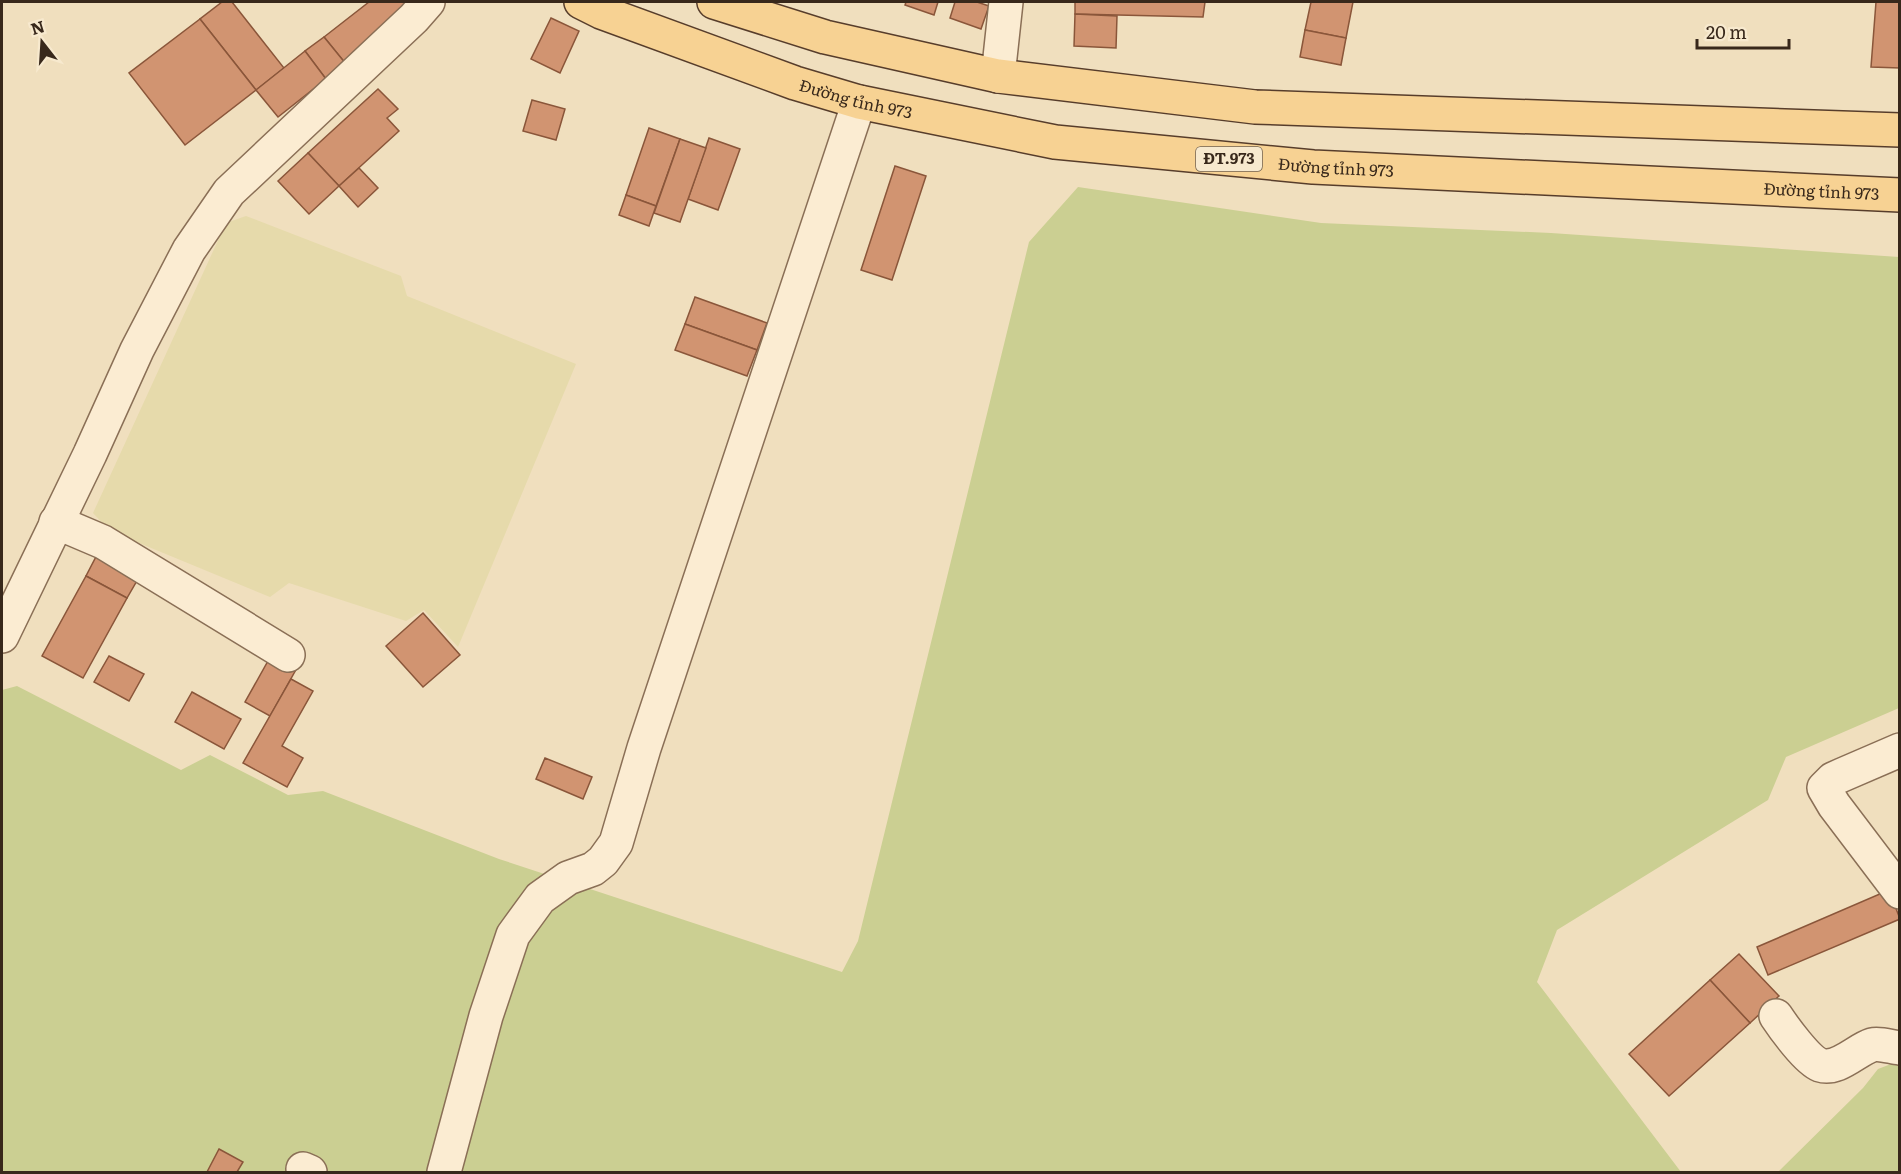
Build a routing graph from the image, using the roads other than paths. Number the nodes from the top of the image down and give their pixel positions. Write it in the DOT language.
graph roads {
  1 [pos="428,2"];
  2 [pos="581,2"];
  3 [pos="714,2"];
  4 [pos="1006,2"];
  5 [pos="998,76"];
  6 [pos="859,102"];
  7 [pos="1899,130"];
  8 [pos="1899,195"];
  9 [pos="56,522"];
  10 [pos="2,636"];
  11 [pos="288,655"];
  12 [pos="1899,750"];
  13 [pos="1899,892"];
  14 [pos="1776,1016"];
  15 [pos="1899,1048"];
  16 [pos="444,1173"];
  1 -- 9 [label="street"];
  2 -- 6 [label="main road, Đường tỉnh 973 / ĐT.973"];
  3 -- 5 [label="main road"];
  4 -- 5 [label="street"];
  5 -- 7 [label="main road"];
  6 -- 8 [label="main road, Đường tỉnh 973 / ĐT.973"];
  6 -- 16 [label="street"];
  9 -- 10 [label="street"];
  9 -- 11 [label="street"];
  12 -- 13 [label="street"];
  14 -- 15 [label="street"];
}
